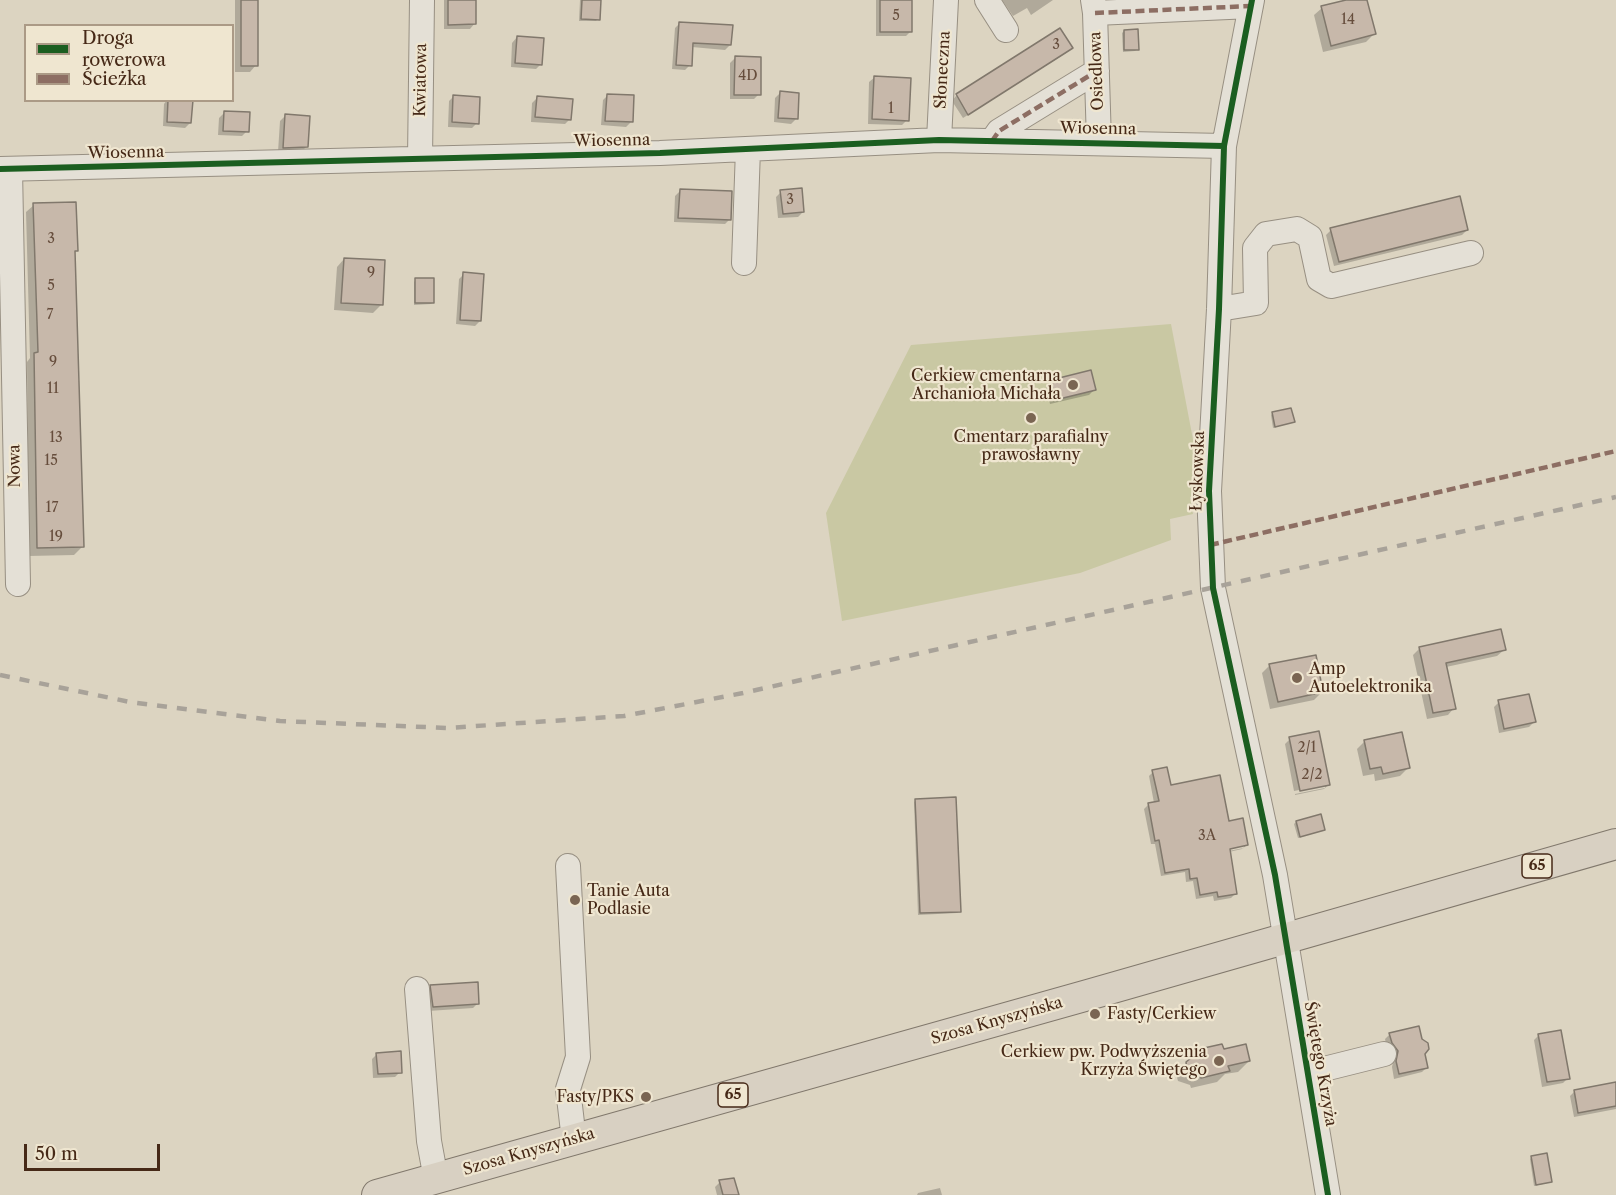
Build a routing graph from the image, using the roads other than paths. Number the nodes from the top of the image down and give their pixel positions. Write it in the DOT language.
graph roads {
  1 [pos="422,0"];
  2 [pos="946,0"];
  3 [pos="987,0"];
  4 [pos="1252,3"];
  5 [pos="1094,7"];
  6 [pos="1006,30"];
  7 [pos="1097,71"];
  8 [pos="939,140"];
  9 [pos="992,141"];
  10 [pos="1099,142"];
  11 [pos="1224,146"];
  12 [pos="748,149"];
  13 [pos="420,159"];
  14 [pos="5,169"];
  15 [pos="1471,253"];
  16 [pos="744,263"];
  17 [pos="1219,309"];
  18 [pos="18,584"];
  19 [pos="1616,844"];
  20 [pos="568,866"];
  21 [pos="1284,938"];
  22 [pos="417,989"];
  23 [pos="1384,1054"];
  24 [pos="1308,1073"];
  25 [pos="574,1140"];
  26 [pos="436,1179"];
  27 [pos="377,1195"];
  28 [pos="1328,1195"];
  1 -- 13 [label="street, Kwiatowa"];
  2 -- 8 [label="street, Słoneczna"];
  3 -- 6 [label="street"];
  4 -- 5 [label="street"];
  4 -- 11 [label="street, Łyskowska"];
  5 -- 7 [label="street, Osiedlowa"];
  7 -- 9 [label="street"];
  7 -- 10 [label="street, Osiedlowa"];
  8 -- 9 [label="street, Wiosenna"];
  8 -- 12 [label="street, Wiosenna"];
  9 -- 10 [label="street, Wiosenna"];
  10 -- 11 [label="street, Wiosenna"];
  11 -- 17 [label="street, Łyskowska"];
  12 -- 13 [label="street, Wiosenna"];
  12 -- 16 [label="street"];
  13 -- 14 [label="street, Wiosenna"];
  14 -- 18 [label="street, Nowa"];
  15 -- 17 [label="street"];
  17 -- 21 [label="street, Łyskowska"];
  19 -- 21 [label="main road, Szosa Knyszyńska / 65"];
  20 -- 25 [label="street"];
  21 -- 24 [label="street, Świętego Krzyża"];
  21 -- 25 [label="main road, Szosa Knyszyńska / 65"];
  22 -- 26 [label="street"];
  23 -- 24 [label="street"];
  24 -- 28 [label="street, Świętego Krzyża"];
  25 -- 26 [label="main road, Szosa Knyszyńska / 65"];
  26 -- 27 [label="main road, Szosa Knyszyńska / 65"];
}
